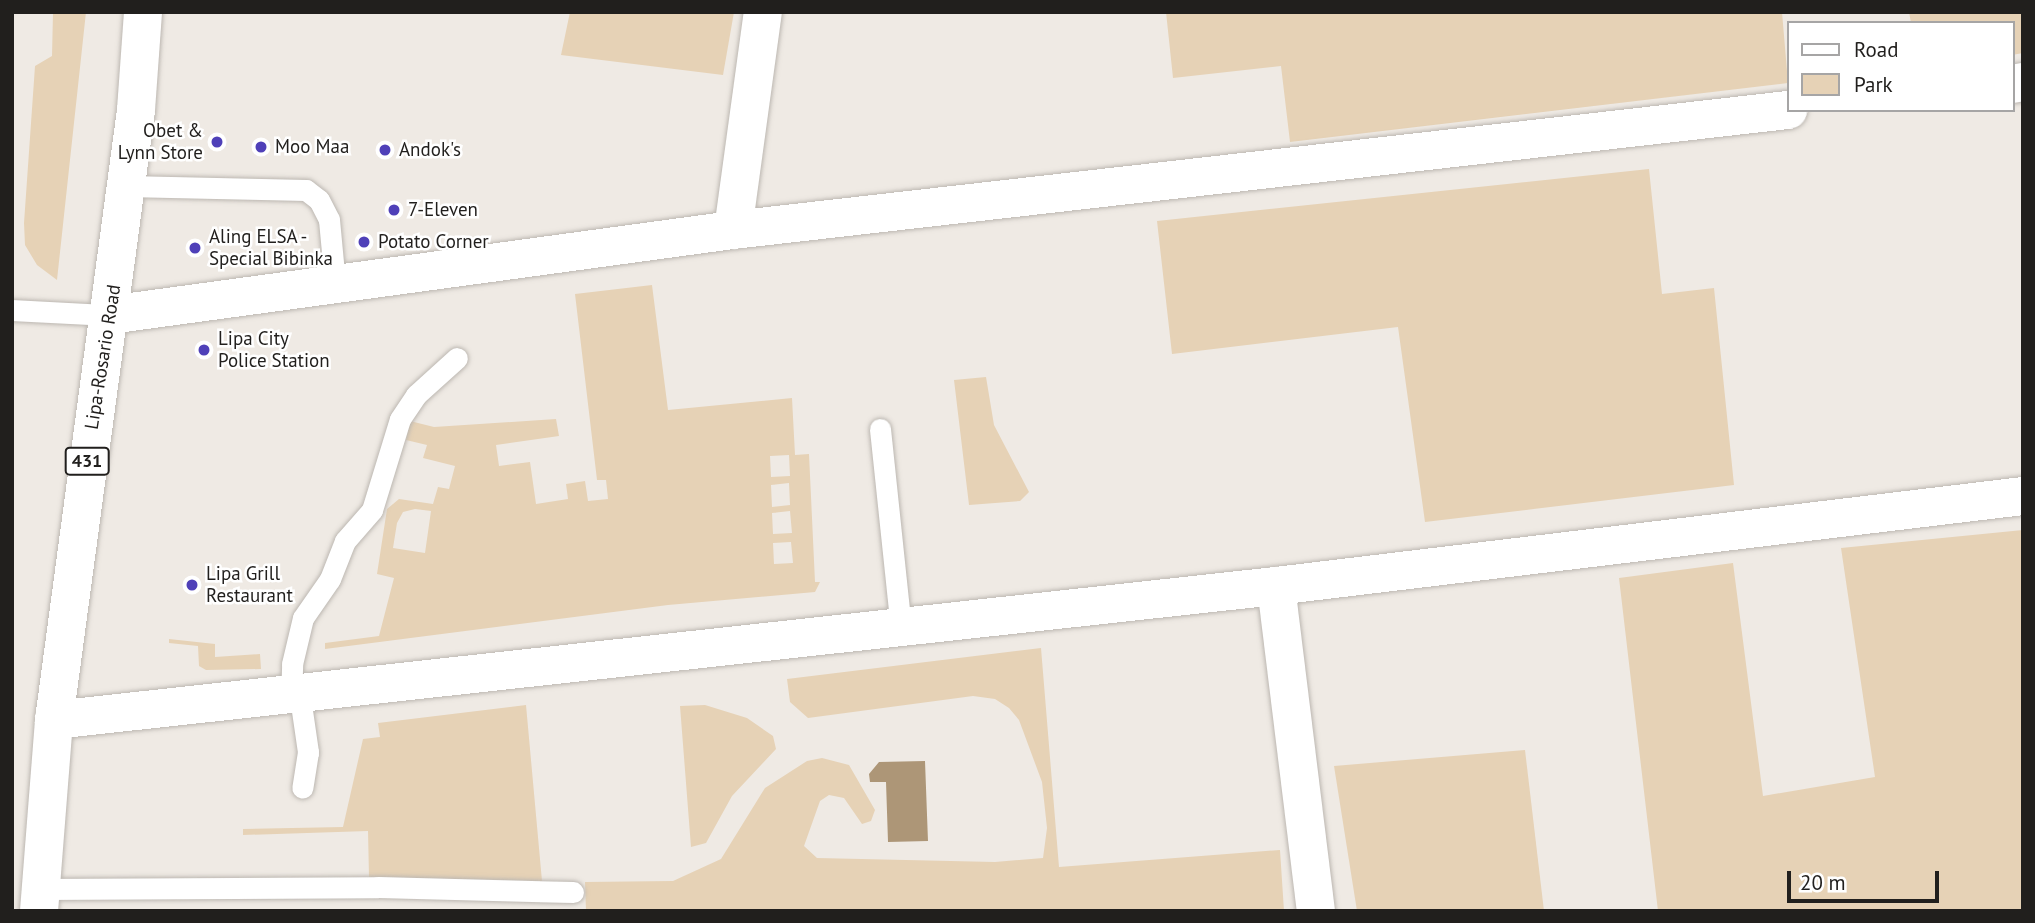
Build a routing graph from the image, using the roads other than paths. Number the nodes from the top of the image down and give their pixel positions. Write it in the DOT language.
graph roads {
  1 [pos="144,12"];
  2 [pos="763,12"];
  3 [pos="1786,110"];
  4 [pos="126,186"];
  5 [pos="733,230"];
  6 [pos="335,284"];
  7 [pos="12,310"];
  8 [pos="109,315"];
  9 [pos="457,358"];
  10 [pos="880,429"];
  11 [pos="2023,496"];
  12 [pos="1276,586"];
  13 [pos="901,628"];
  14 [pos="296,697"];
  15 [pos="54,720"];
  16 [pos="302,788"];
  17 [pos="573,892"];
  18 [pos="39,900"];
  19 [pos="1316,911"];
  1 -- 4 [label="street, Lipa-Rosario Road / 431"];
  2 -- 5 [label="street"];
  3 -- 5 [label="street"];
  4 -- 6 [label="lane"];
  4 -- 8 [label="street, Lipa-Rosario Road / 431"];
  5 -- 6 [label="street"];
  6 -- 8 [label="street"];
  7 -- 8 [label="lane"];
  8 -- 15 [label="street, Lipa-Rosario Road / 431"];
  9 -- 14 [label="lane"];
  10 -- 13 [label="lane"];
  11 -- 12 [label="street"];
  12 -- 13 [label="street"];
  12 -- 19 [label="street"];
  13 -- 14 [label="street"];
  14 -- 15 [label="street"];
  14 -- 16 [label="lane"];
  15 -- 18 [label="street, Lipa-Rosario Road / 431"];
  17 -- 18 [label="lane"];
}
